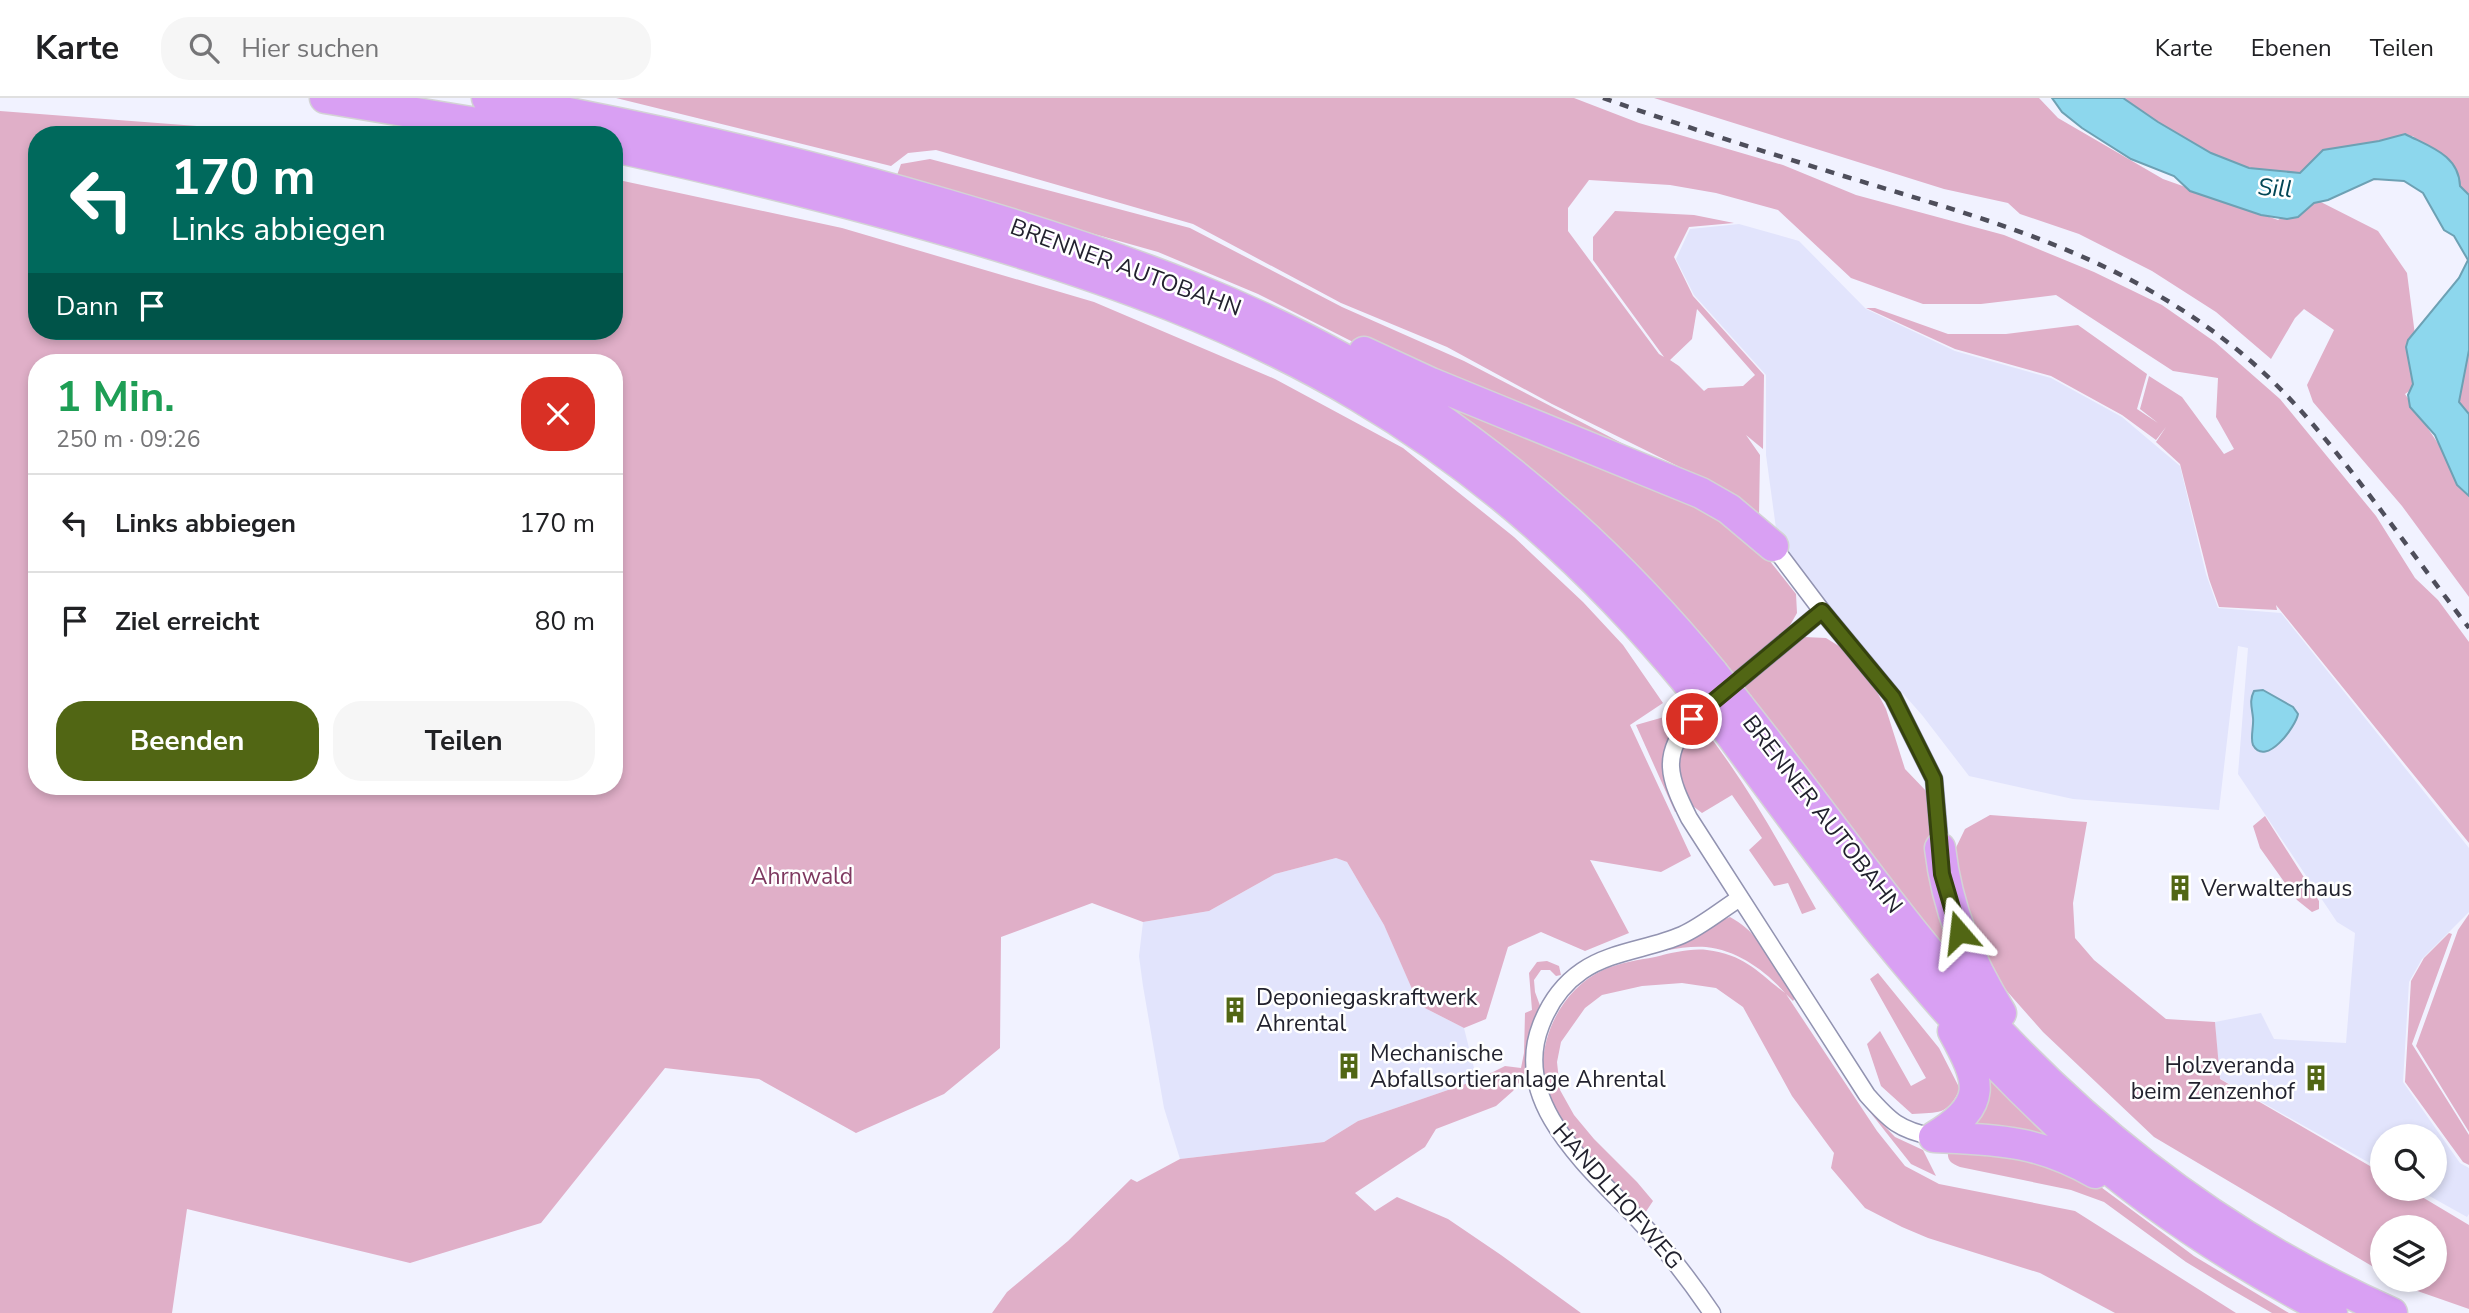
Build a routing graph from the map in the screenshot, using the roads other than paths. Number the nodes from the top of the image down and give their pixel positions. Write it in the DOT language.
graph roads {
  1 [pos="325,98"];
  2 [pos="488,98"];
  3 [pos="495,126"];
  4 [pos="623,149"];
  5 [pos="1248,311"];
  6 [pos="1773,546"];
  7 [pos="1822,611"];
  8 [pos="1702,680"];
  9 [pos="1730,715"];
  10 [pos="1940,848"];
  11 [pos="1740,898"];
  12 [pos="1935,998"];
  13 [pos="2034,1067"];
  14 [pos="1934,1137"];
  15 [pos="2184,1225"];
  16 [pos="1712,1313"];
  17 [pos="2332,1313"];
  18 [pos="2392,1313"];
  1 -- 3 [label="highway"];
  2 -- 5 [label="highway, BRENNER AUTOBAHN"];
  4 -- 8 [label="highway, BRENNER AUTOBAHN"];
  5 -- 6 [label="highway"];
  5 -- 8 [label="highway, BRENNER AUTOBAHN"];
  6 -- 7 [label="street"];
  7 -- 10 [label="street"];
  7 -- 11 [label="street"];
  8 -- 9 [label="highway, BRENNER AUTOBAHN, bridge"];
  9 -- 12 [label="highway, BRENNER AUTOBAHN"];
  9 -- 13 [label="highway, BRENNER AUTOBAHN"];
  10 -- 13 [label="highway"];
  11 -- 14 [label="street"];
  11 -- 16 [label="street, HANDLHOFWEG"];
  12 -- 14 [label="highway"];
  12 -- 15 [label="highway, BRENNER AUTOBAHN"];
  13 -- 18 [label="highway, BRENNER AUTOBAHN"];
  14 -- 15 [label="highway"];
  15 -- 17 [label="highway, BRENNER AUTOBAHN"];
}
